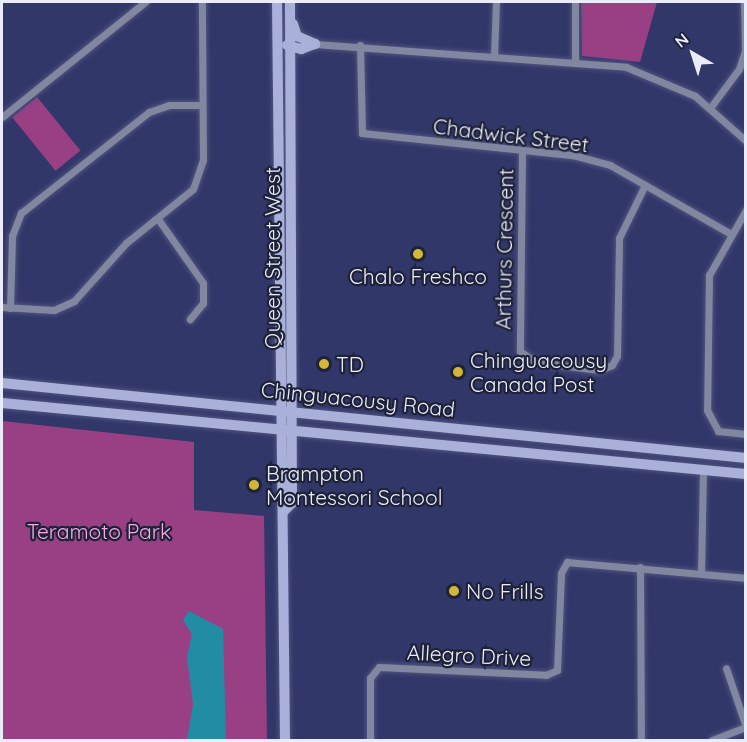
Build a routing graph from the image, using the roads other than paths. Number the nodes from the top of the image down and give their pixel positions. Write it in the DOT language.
graph roads {
  1 [pos="145,2"];
  2 [pos="201,2"];
  3 [pos="277,2"];
  4 [pos="288,2"];
  5 [pos="496,2"];
  6 [pos="574,2"];
  7 [pos="744,2"];
  8 [pos="315,44"];
  9 [pos="360,45"];
  10 [pos="290,49"];
  11 [pos="494,56"];
  12 [pos="575,62"];
  13 [pos="202,105"];
  14 [pos="710,108"];
  15 [pos="2,117"];
  16 [pos="746,141"];
  17 [pos="522,150"];
  18 [pos="645,185"];
  19 [pos="291,197"];
  20 [pos="277,198"];
  21 [pos="746,210"];
  22 [pos="158,219"];
  23 [pos="729,233"];
  24 [pos="2,307"];
  25 [pos="10,308"];
  26 [pos="190,319"];
  27 [pos="2,383"];
  28 [pos="2,403"];
  29 [pos="278,410"];
  30 [pos="292,412"];
  31 [pos="278,432"];
  32 [pos="292,434"];
  33 [pos="746,434"];
  34 [pos="746,458"];
  35 [pos="703,471"];
  36 [pos="746,474"];
  37 [pos="283,512"];
  38 [pos="640,567"];
  39 [pos="701,573"];
  40 [pos="746,578"];
  41 [pos="726,668"];
  42 [pos="746,727"];
  43 [pos="285,741"];
  44 [pos="370,741"];
  45 [pos="641,741"];
  46 [pos="712,741"];
  1 -- 15 [label="street"];
  2 -- 13 [label="street"];
  3 -- 20 [label="main road, Queen Street West"];
  4 -- 8 [label="main road"];
  4 -- 10 [label="main road, Queen Street West"];
  5 -- 11 [label="street"];
  6 -- 12 [label="street"];
  7 -- 14 [label="street"];
  8 -- 9 [label="street"];
  8 -- 10 [label="main road"];
  9 -- 11 [label="street"];
  9 -- 17 [label="street, Chadwick Street"];
  10 -- 19 [label="main road, Queen Street West"];
  11 -- 12 [label="street"];
  12 -- 14 [label="street"];
  13 -- 22 [label="street"];
  13 -- 25 [label="street"];
  14 -- 16 [label="street"];
  17 -- 18 [label="street, Chadwick Street"];
  17 -- 18 [label="street, Arthurs Crescent"];
  18 -- 23 [label="street, Chadwick Street"];
  19 -- 20 [label="main road"];
  19 -- 30 [label="main road, Queen Street West"];
  20 -- 29 [label="main road, Queen Street West"];
  21 -- 23 [label="street"];
  22 -- 25 [label="street"];
  22 -- 26 [label="street"];
  23 -- 33 [label="street"];
  24 -- 25 [label="street"];
  27 -- 29 [label="main road, Chinguacousy Road"];
  28 -- 31 [label="main road, Chinguacousy Road"];
  29 -- 30 [label="main road, Chinguacousy Road"];
  29 -- 31 [label="main road, Queen Street West"];
  30 -- 32 [label="main road, Queen Street West"];
  30 -- 34 [label="main road, Chinguacousy Road"];
  31 -- 32 [label="main road, Chinguacousy Road"];
  31 -- 37 [label="main road, Queen Street West"];
  32 -- 35 [label="main road, Chinguacousy Road"];
  32 -- 37 [label="main road, Queen Street West"];
  35 -- 36 [label="main road, Chinguacousy Road"];
  35 -- 39 [label="street"];
  37 -- 43 [label="main road, Queen Street West"];
  38 -- 39 [label="street, Allegro Drive"];
  38 -- 44 [label="street, Allegro Drive"];
  38 -- 45 [label="street"];
  39 -- 40 [label="street, Allegro Drive"];
  41 -- 42 [label="street"];
  42 -- 46 [label="street"];
}
